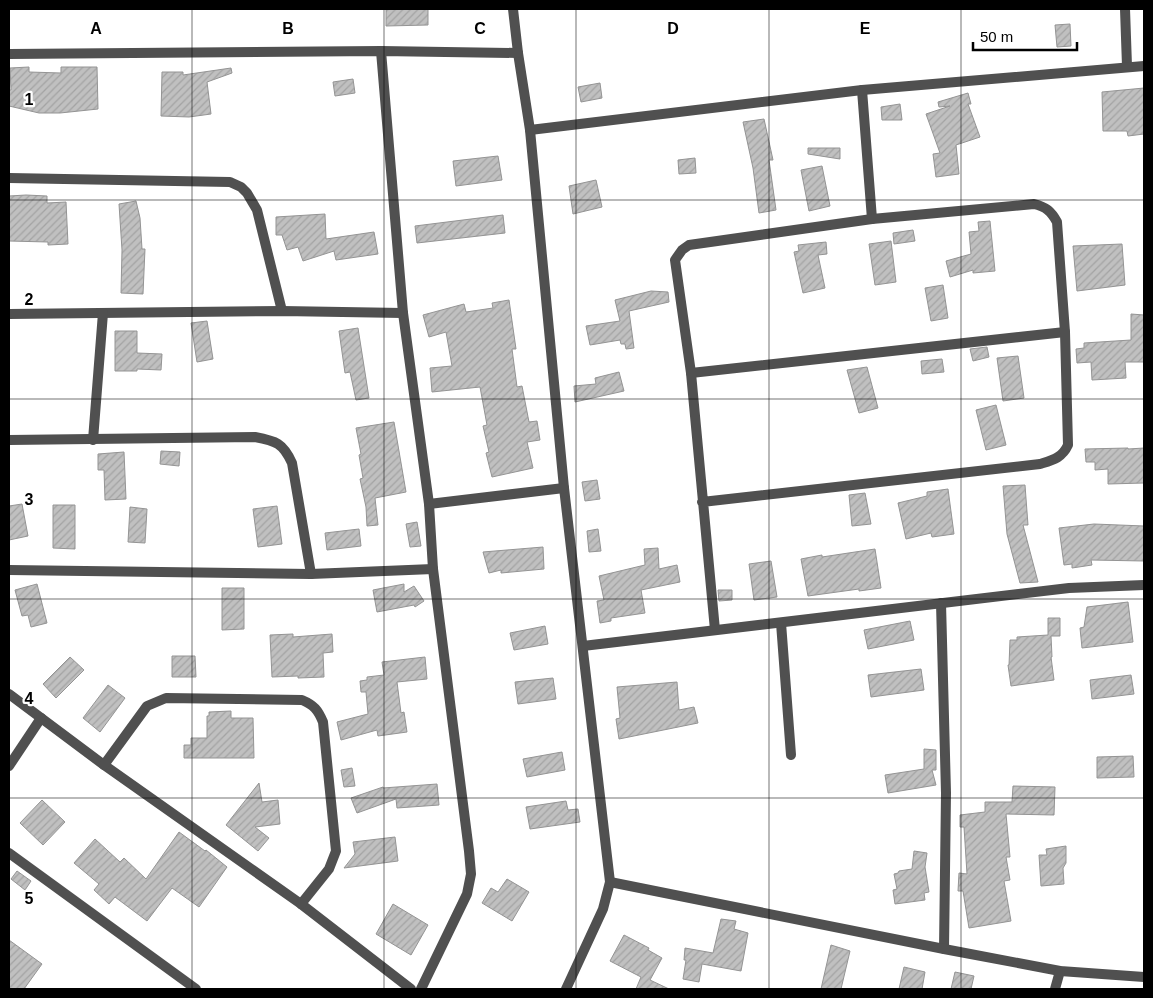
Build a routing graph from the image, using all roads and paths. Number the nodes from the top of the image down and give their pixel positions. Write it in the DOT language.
graph roads {
  1 [pos="513,9"];
  2 [pos="1125,9"];
  3 [pos="381,51"];
  4 [pos="518,53"];
  5 [pos="9,54"];
  6 [pos="1127,66"];
  7 [pos="1144,66"];
  8 [pos="862,90"];
  9 [pos="530,130"];
  10 [pos="9,178"];
  11 [pos="872,219"];
  12 [pos="282,311"];
  13 [pos="102,313"];
  14 [pos="402,313"];
  15 [pos="9,314"];
  16 [pos="1065,332"];
  17 [pos="691,373"];
  18 [pos="9,440"];
  19 [pos="93,440"];
  20 [pos="564,488"];
  21 [pos="702,502"];
  22 [pos="429,504"];
  23 [pos="433,569"];
  24 [pos="9,570"];
  25 [pos="311,574"];
  26 [pos="1144,585"];
  27 [pos="941,603"];
  28 [pos="781,623"];
  29 [pos="715,630"];
  30 [pos="583,646"];
  31 [pos="9,694"];
  32 [pos="42,718"];
  33 [pos="791,754"];
  34 [pos="104,765"];
  35 [pos="9,766"];
  36 [pos="9,853"];
  37 [pos="610,882"];
  38 [pos="301,904"];
  39 [pos="944,949"];
  40 [pos="1060,970"];
  41 [pos="1144,977"];
  42 [pos="196,989"];
  43 [pos="411,989"];
  44 [pos="421,989"];
  45 [pos="566,989"];
  46 [pos="1055,989"];
  1 -- 4 [label="street"];
  2 -- 6 [label="street"];
  3 -- 4 [label="street"];
  3 -- 5 [label="street"];
  3 -- 14 [label="street"];
  4 -- 9 [label="street"];
  6 -- 7 [label="street"];
  6 -- 8 [label="street"];
  8 -- 9 [label="street"];
  8 -- 11 [label="street"];
  9 -- 20 [label="street"];
  10 -- 12 [label="street"];
  11 -- 16 [label="street"];
  11 -- 17 [label="street"];
  12 -- 13 [label="street"];
  12 -- 14 [label="street"];
  13 -- 15 [label="street"];
  13 -- 19 [label="street"];
  14 -- 22 [label="street"];
  16 -- 17 [label="street"];
  16 -- 21 [label="street"];
  17 -- 21 [label="street"];
  18 -- 19 [label="street"];
  19 -- 25 [label="street"];
  20 -- 22 [label="street"];
  20 -- 30 [label="street"];
  21 -- 29 [label="street"];
  22 -- 23 [label="street"];
  23 -- 25 [label="street"];
  23 -- 44 [label="street"];
  24 -- 25 [label="street"];
  26 -- 27 [label="street"];
  27 -- 28 [label="street"];
  27 -- 39 [label="street"];
  28 -- 29 [label="street"];
  28 -- 33 [label="street"];
  29 -- 30 [label="street"];
  30 -- 37 [label="street"];
  31 -- 32 [label="street"];
  32 -- 34 [label="street"];
  32 -- 35 [label="street"];
  34 -- 38 [label="street"];
  34 -- 38 [label="street"];
  36 -- 42 [label="street"];
  37 -- 39 [label="street"];
  37 -- 45 [label="street"];
  38 -- 43 [label="street"];
  39 -- 40 [label="street"];
  40 -- 41 [label="street"];
  40 -- 46 [label="street"];
}
